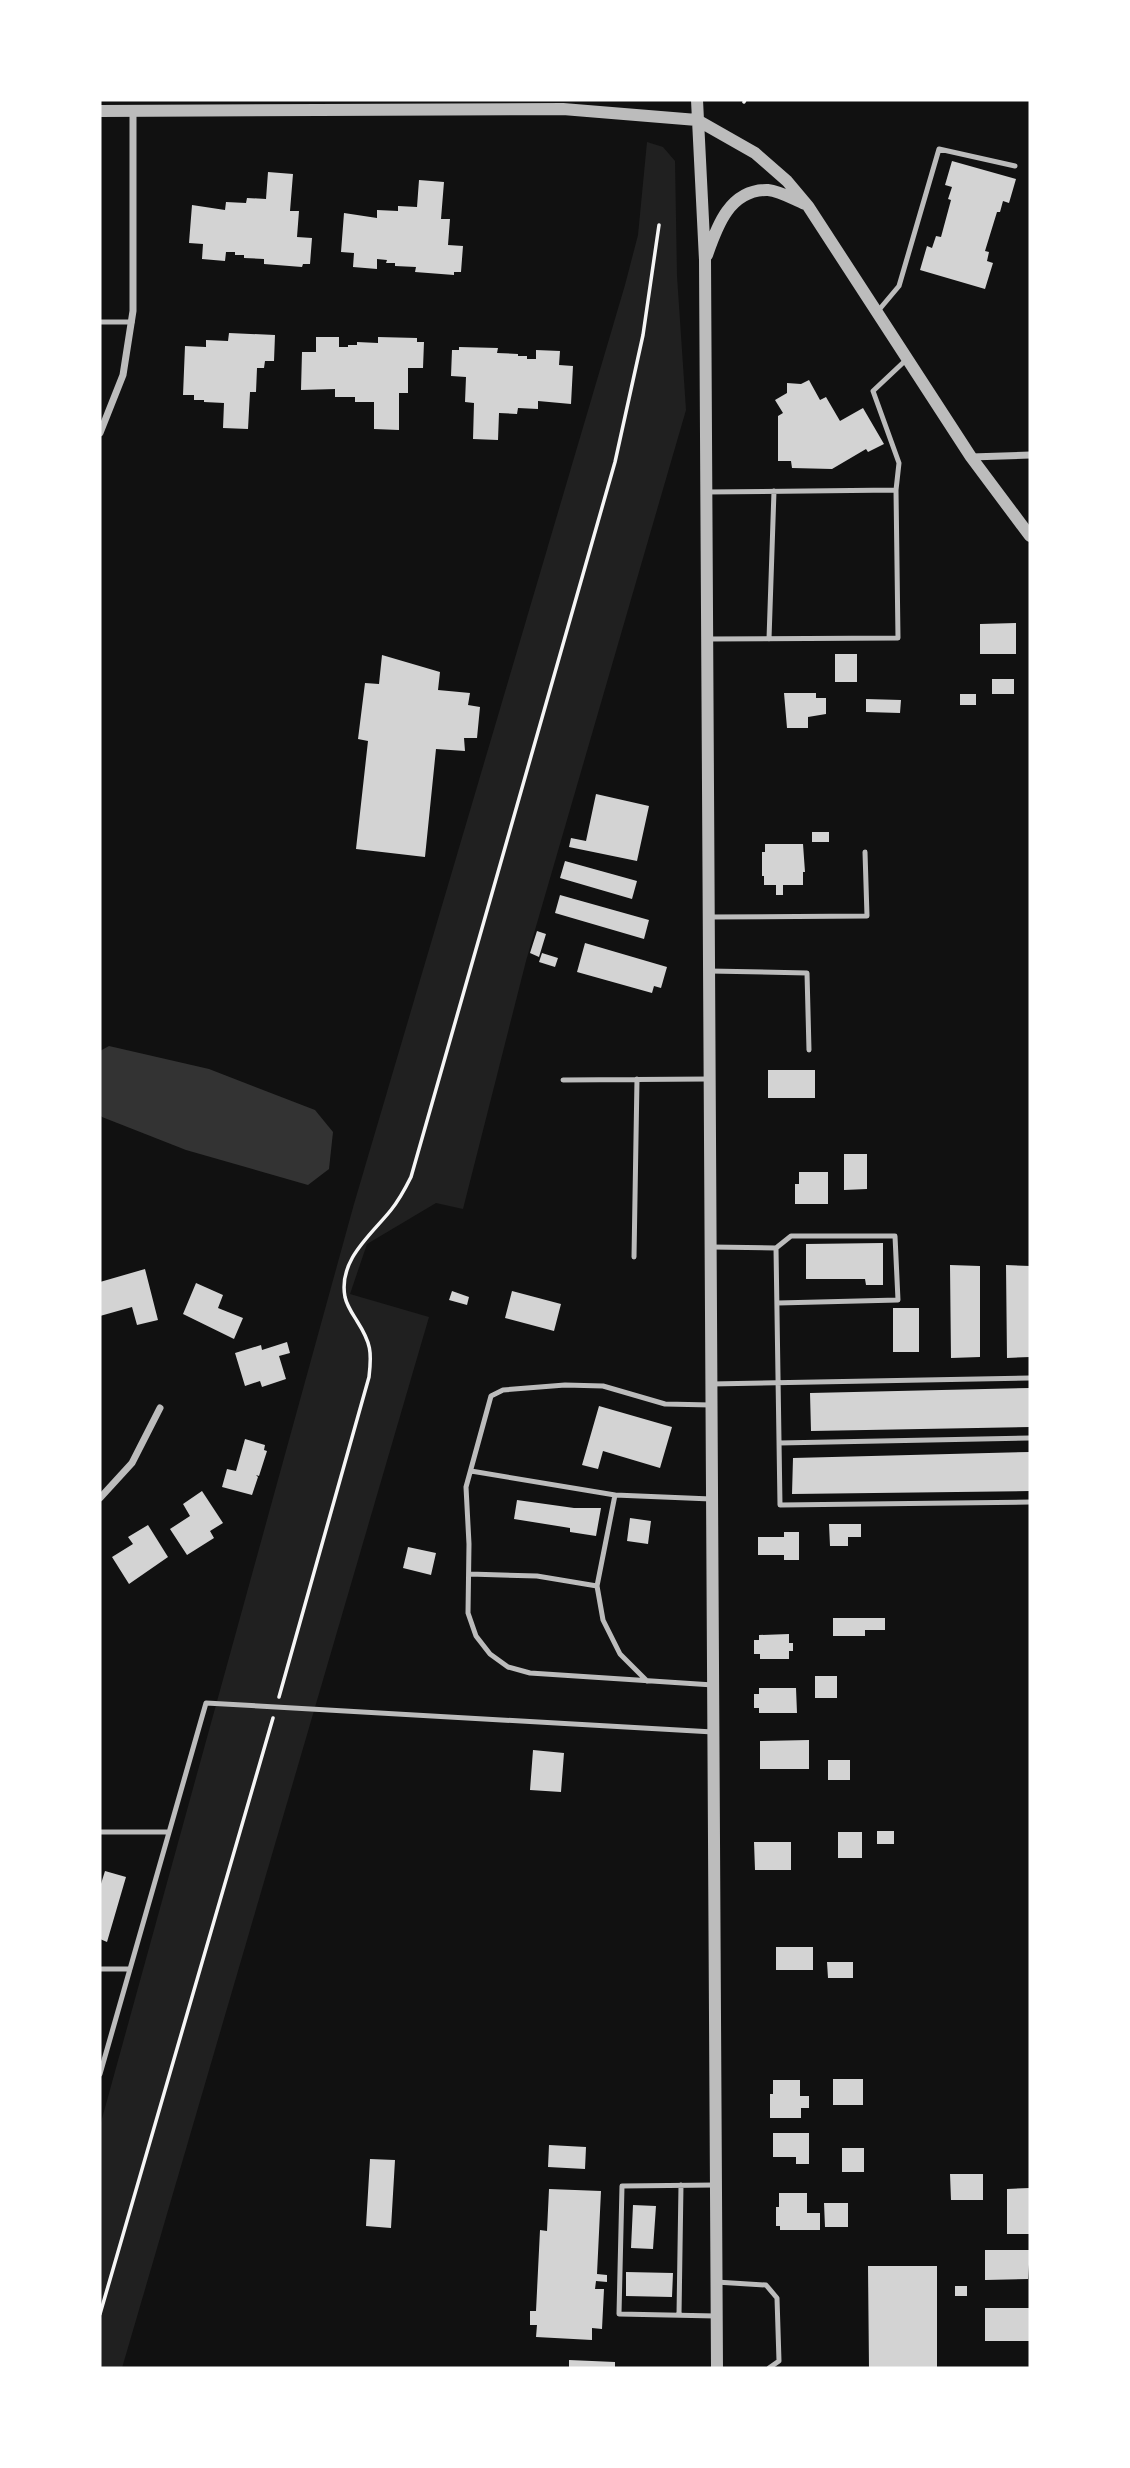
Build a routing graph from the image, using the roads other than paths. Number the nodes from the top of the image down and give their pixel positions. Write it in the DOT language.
graph roads {
  1 [pos="697,100"];
  2 [pos="133,110"];
  3 [pos="100,111"];
  4 [pos="697,120"];
  5 [pos="1015,166"];
  6 [pos="808,206"];
  7 [pos="705,260"];
  8 [pos="876,313"];
  9 [pos="100,322"];
  10 [pos="132,322"];
  11 [pos="907,359"];
  12 [pos="100,433"];
  13 [pos="1030,455"];
  14 [pos="971,457"];
  15 [pos="896,490"];
  16 [pos="774,491"];
  17 [pos="706,492"];
  18 [pos="1030,537"];
  19 [pos="707,639"];
  20 [pos="769,639"];
  21 [pos="865,852"];
  22 [pos="708,917"];
  23 [pos="709,971"];
  24 [pos="809,1050"];
  25 [pos="637,1079"];
  26 [pos="709,1079"];
  27 [pos="563,1080"];
  28 [pos="710,1247"];
  29 [pos="776,1248"];
  30 [pos="634,1257"];
  31 [pos="778,1303"];
  32 [pos="1030,1378"];
  33 [pos="779,1383"];
  34 [pos="711,1384"];
  35 [pos="711,1405"];
  36 [pos="160,1408"];
  37 [pos="1030,1438"];
  38 [pos="779,1443"];
  39 [pos="471,1471"];
  40 [pos="615,1495"];
  41 [pos="100,1498"];
  42 [pos="712,1499"];
  43 [pos="1030,1502"];
  44 [pos="469,1574"];
  45 [pos="597,1586"];
  46 [pos="647,1682"];
  47 [pos="713,1685"];
  48 [pos="713,1731"];
  49 [pos="100,1832"];
  50 [pos="169,1832"];
  51 [pos="100,1969"];
  52 [pos="130,1969"];
  53 [pos="100,2074"];
  54 [pos="681,2185"];
  55 [pos="715,2185"];
  56 [pos="716,2282"];
  57 [pos="679,2315"];
  58 [pos="716,2316"];
  59 [pos="716,2368"];
  60 [pos="769,2368"];
  1 -- 4 [label="street"];
  2 -- 3 [label="street"];
  2 -- 4 [label="street"];
  2 -- 10 [label="street"];
  4 -- 6 [label="street"];
  4 -- 7 [label="street"];
  5 -- 8 [label="lane"];
  6 -- 7 [label="street"];
  6 -- 8 [label="street"];
  7 -- 17 [label="street"];
  8 -- 11 [label="street"];
  9 -- 10 [label="lane"];
  10 -- 12 [label="street"];
  11 -- 14 [label="street"];
  11 -- 15 [label="lane"];
  13 -- 14 [label="street"];
  14 -- 18 [label="street"];
  15 -- 16 [label="lane"];
  15 -- 20 [label="lane"];
  16 -- 17 [label="lane"];
  16 -- 20 [label="lane"];
  17 -- 19 [label="street"];
  19 -- 20 [label="lane"];
  19 -- 22 [label="street"];
  21 -- 22 [label="lane"];
  22 -- 23 [label="street"];
  23 -- 24 [label="lane"];
  23 -- 26 [label="street"];
  25 -- 26 [label="lane"];
  25 -- 27 [label="lane"];
  25 -- 30 [label="lane"];
  26 -- 28 [label="street"];
  28 -- 29 [label="lane"];
  28 -- 34 [label="street"];
  29 -- 31 [label="lane"];
  29 -- 31 [label="lane"];
  31 -- 33 [label="lane"];
  32 -- 33 [label="lane"];
  33 -- 34 [label="lane"];
  33 -- 38 [label="lane"];
  34 -- 35 [label="street"];
  35 -- 39 [label="lane"];
  35 -- 42 [label="street"];
  36 -- 41 [label="street"];
  37 -- 38 [label="lane"];
  38 -- 43 [label="lane"];
  39 -- 40 [label="lane"];
  39 -- 44 [label="lane"];
  40 -- 42 [label="lane"];
  40 -- 45 [label="lane"];
  42 -- 47 [label="street"];
  44 -- 45 [label="lane"];
  44 -- 46 [label="lane"];
  45 -- 46 [label="lane"];
  46 -- 47 [label="lane"];
  47 -- 48 [label="street"];
  48 -- 50 [label="lane"];
  48 -- 55 [label="street"];
  49 -- 50 [label="lane"];
  50 -- 52 [label="lane"];
  51 -- 52 [label="lane"];
  52 -- 53 [label="lane"];
  54 -- 55 [label="lane"];
  54 -- 57 [label="lane"];
  54 -- 57 [label="lane"];
  55 -- 56 [label="street"];
  56 -- 58 [label="street"];
  56 -- 60 [label="lane"];
  57 -- 58 [label="lane"];
  58 -- 59 [label="street"];
}
